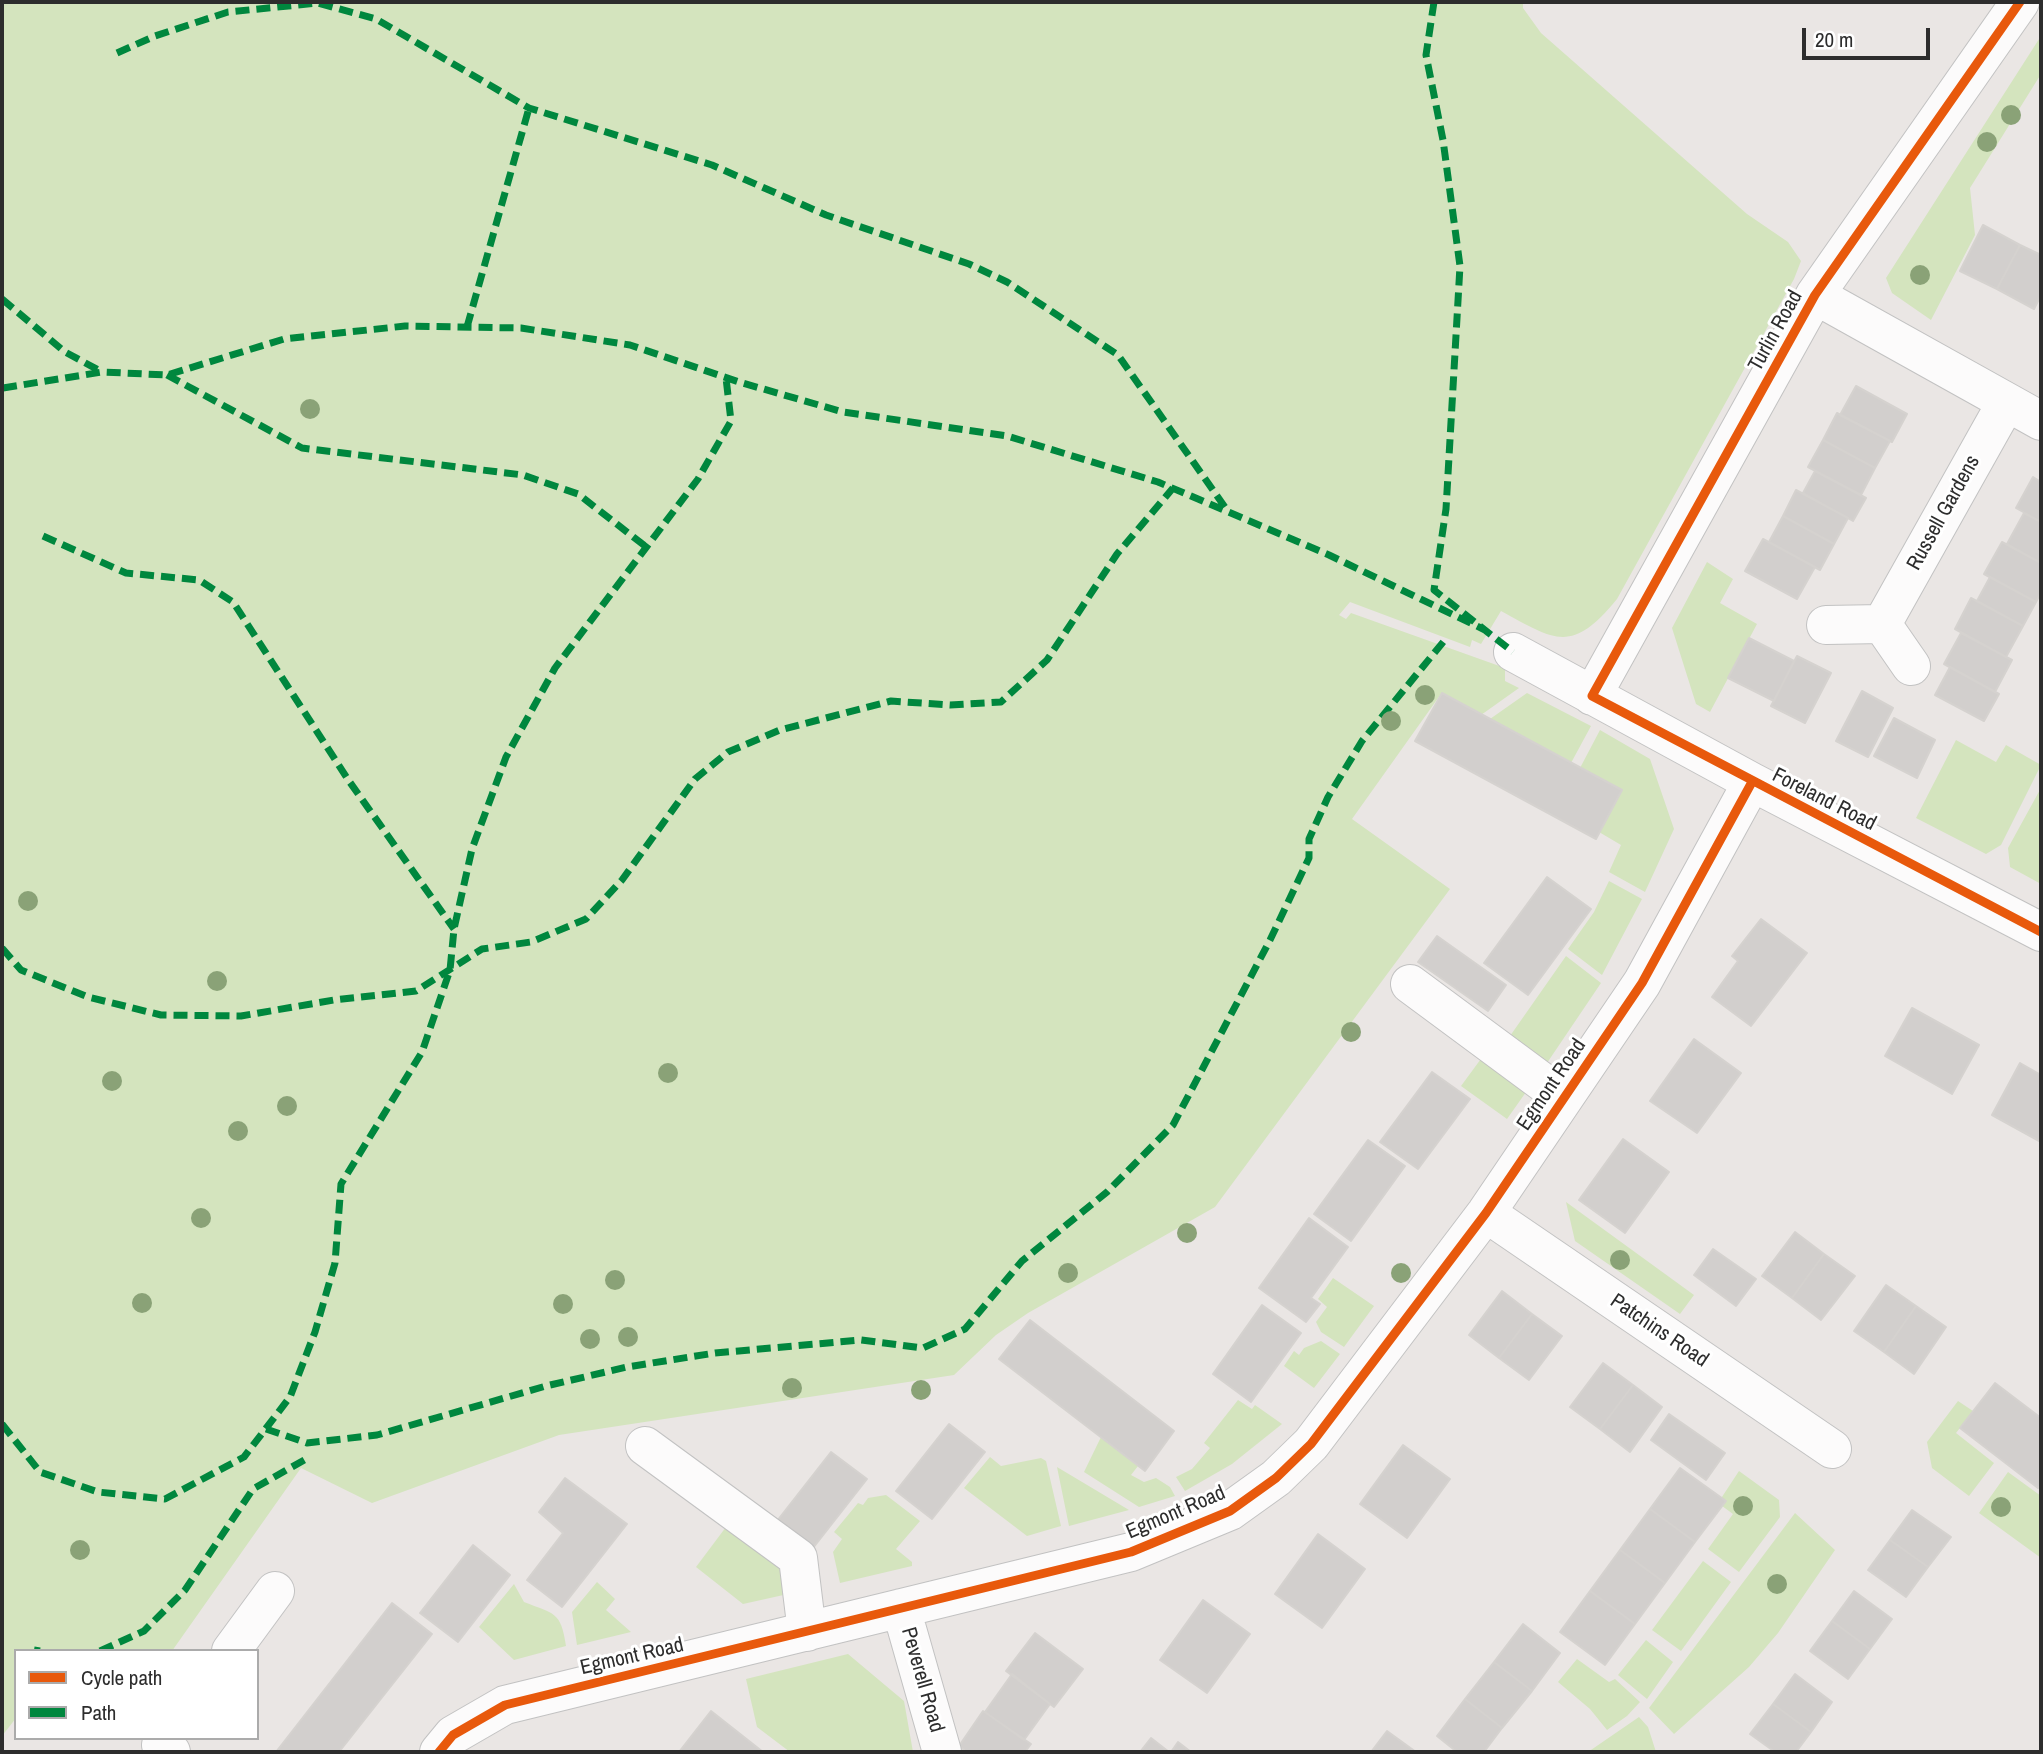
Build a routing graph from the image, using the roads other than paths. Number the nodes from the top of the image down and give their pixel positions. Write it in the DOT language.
graph roads {
  1 [pos="2020,2"];
  2 [pos="1815,295"];
  3 [pos="2006,403"];
  4 [pos="2041,421"];
  5 [pos="1882,624"];
  6 [pos="1826,625"];
  7 [pos="1513,652"];
  8 [pos="1911,666"];
  9 [pos="1592,696"];
  10 [pos="1752,782"];
  11 [pos="2041,932"];
  12 [pos="1410,984"];
  13 [pos="1564,1098"];
  14 [pos="1486,1213"];
  15 [pos="645,1446"];
  16 [pos="1832,1448"];
  17 [pos="275,1591"];
  18 [pos="901,1608"];
  19 [pos="807,1632"];
  20 [pos="232,1649"];
  21 [pos="165,1740"];
  22 [pos="171,1752"];
  23 [pos="439,1752"];
  24 [pos="942,1752"];
  1 -- 2 [label="street, Turlin Road"];
  2 -- 3 [label="street"];
  2 -- 9 [label="street, Turlin Road"];
  3 -- 4 [label="street"];
  3 -- 5 [label="street, Russell Gardens"];
  5 -- 6 [label="street"];
  5 -- 8 [label="street"];
  7 -- 9 [label="street, Foreland Road"];
  9 -- 10 [label="street, Foreland Road"];
  10 -- 11 [label="street, Foreland Road"];
  10 -- 13 [label="street, Egmont Road"];
  12 -- 13 [label="street"];
  13 -- 14 [label="street, Egmont Road"];
  14 -- 16 [label="street, Patchins Road"];
  14 -- 18 [label="street, Egmont Road"];
  15 -- 19 [label="street"];
  17 -- 20 [label="street"];
  18 -- 19 [label="street, Egmont Road"];
  18 -- 24 [label="street, Peverell Road"];
  19 -- 23 [label="street, Egmont Road"];
  21 -- 22 [label="street"];
}
